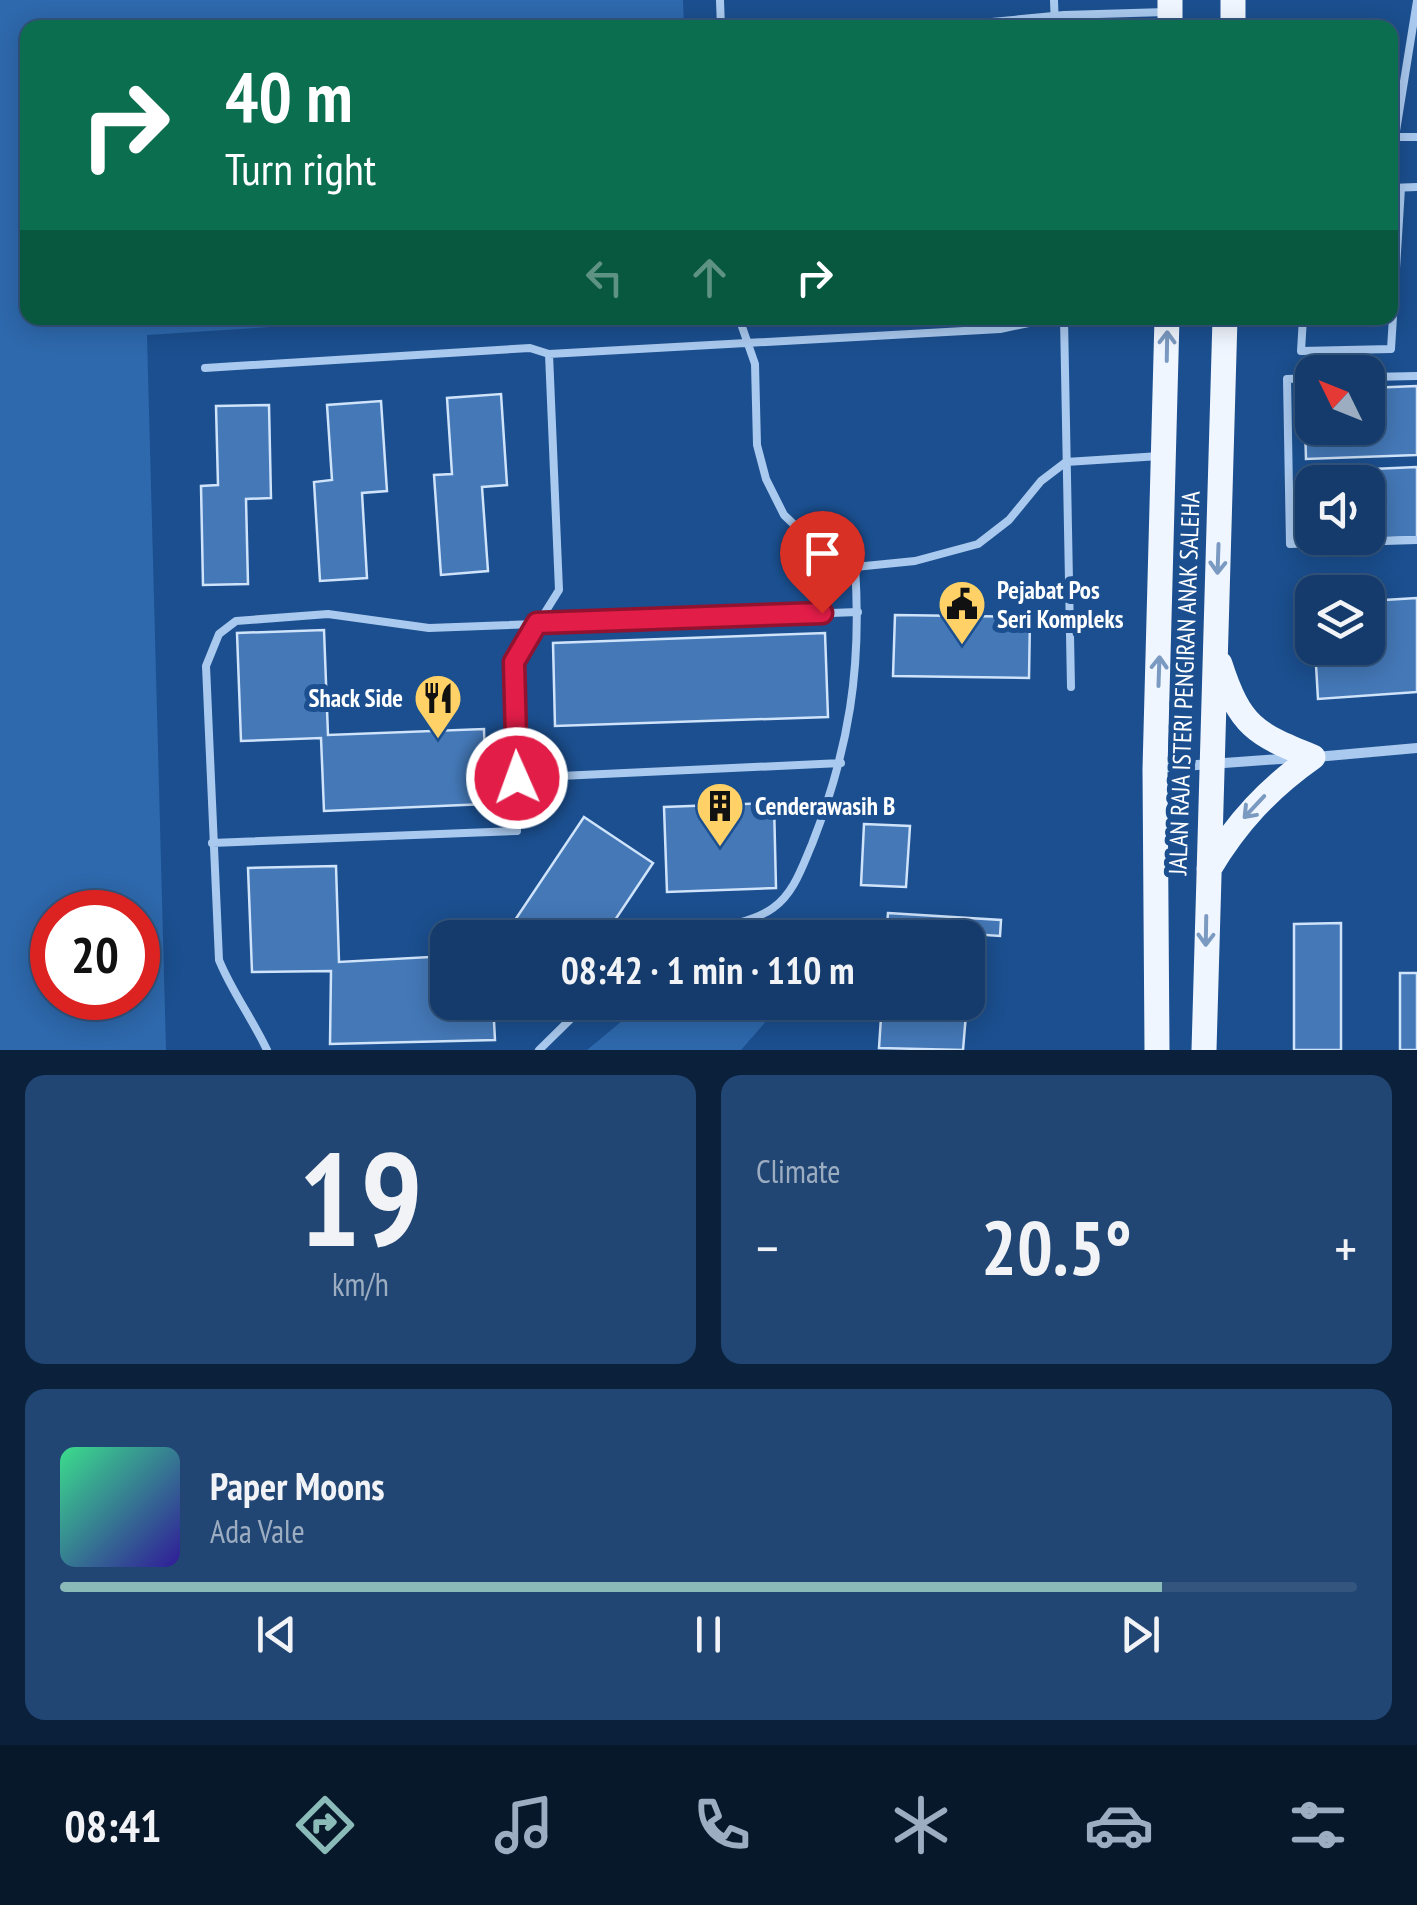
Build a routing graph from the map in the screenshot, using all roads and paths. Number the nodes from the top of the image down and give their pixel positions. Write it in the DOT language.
graph roads {
  1 [pos="1054,0"];
  2 [pos="1417,2"];
  3 [pos="1170,13"];
  4 [pos="1055,16"];
  5 [pos="1013,20"];
  6 [pos="1055,20"];
  7 [pos="1398,105"];
  8 [pos="1417,187"];
  9 [pos="1401,188"];
  10 [pos="1398,236"];
  11 [pos="741,325"];
  12 [pos="1019,325"];
  13 [pos="1064,325"];
  14 [pos="1168,325"];
  15 [pos="1224,325"];
  16 [pos="1302,325"];
  17 [pos="1392,325"];
  18 [pos="749,343"];
  19 [pos="549,354"];
  20 [pos="205,368"];
  21 [pos="1417,376"];
  22 [pos="1385,377"];
  23 [pos="1295,378"];
  24 [pos="1166,456"];
  25 [pos="1066,462"];
  26 [pos="1417,540"];
  27 [pos="856,567"];
  28 [pos="858,612"];
  29 [pos="537,623"];
  30 [pos="1216,650"];
  31 [pos="1071,686"];
  32 [pos="1417,748"];
  33 [pos="1314,757"];
  34 [pos="841,764"];
  35 [pos="1210,764"];
  36 [pos="1156,768"];
  37 [pos="517,778"];
  38 [pos="212,844"];
  39 [pos="1208,870"];
  40 [pos="744,920"];
  41 [pos="570,1020"];
  42 [pos="267,1050"];
  43 [pos="539,1050"];
  44 [pos="1157,1050"];
  45 [pos="1204,1050"];
  1 -- 4 [label="lane"];
  2 -- 7 [label="lane"];
  3 -- 4 [label="lane"];
  4 -- 5 [label="lane"];
  4 -- 6 [label="lane"];
  8 -- 9 [label="lane"];
  9 -- 10 [label="lane"];
  11 -- 18 [label="lane"];
  12 -- 18 [label="lane"];
  13 -- 25 [label="lane"];
  24 -- 14 [label="main road, JALAN RAJA ISTERI PENGIRAN ANAK SALEHA, one-way"];
  15 -- 30 [label="main road, JALAN RAJA ISTERI PENGIRAN ANAK SALEHA, one-way"];
  16 -- 17 [label="lane"];
  18 -- 19 [label="lane"];
  18 -- 27 [label="lane"];
  19 -- 20 [label="lane"];
  19 -- 29 [label="lane"];
  21 -- 22 [label="lane"];
  23 -- 26 [label="lane"];
  24 -- 25 [label="lane"];
  36 -- 24 [label="main road, JALAN RAJA ISTERI PENGIRAN ANAK SALEHA, one-way"];
  25 -- 27 [label="lane"];
  25 -- 31 [label="lane"];
  27 -- 28 [label="lane"];
  28 -- 29 [label="lane"];
  28 -- 34 [label="lane"];
  29 -- 37 [label="lane"];
  29 -- 38 [label="lane"];
  30 -- 33 [label="main road"];
  30 -- 35 [label="main road, JALAN RAJA ISTERI PENGIRAN ANAK SALEHA"];
  32 -- 33 [label="street"];
  33 -- 35 [label="street"];
  33 -- 39 [label="main road, one-way"];
  34 -- 37 [label="lane"];
  34 -- 40 [label="lane"];
  35 -- 36 [label="street"];
  35 -- 39 [label="main road, JALAN RAJA ISTERI PENGIRAN ANAK SALEHA"];
  36 -- 44 [label="main road, JALAN RAJA ISTERI PENGIRAN ANAK SALEHA"];
  37 -- 38 [label="lane"];
  38 -- 42 [label="lane"];
  39 -- 45 [label="main road, JALAN RAJA ISTERI PENGIRAN ANAK SALEHA, one-way"];
  41 -- 43 [label="lane"];
}
